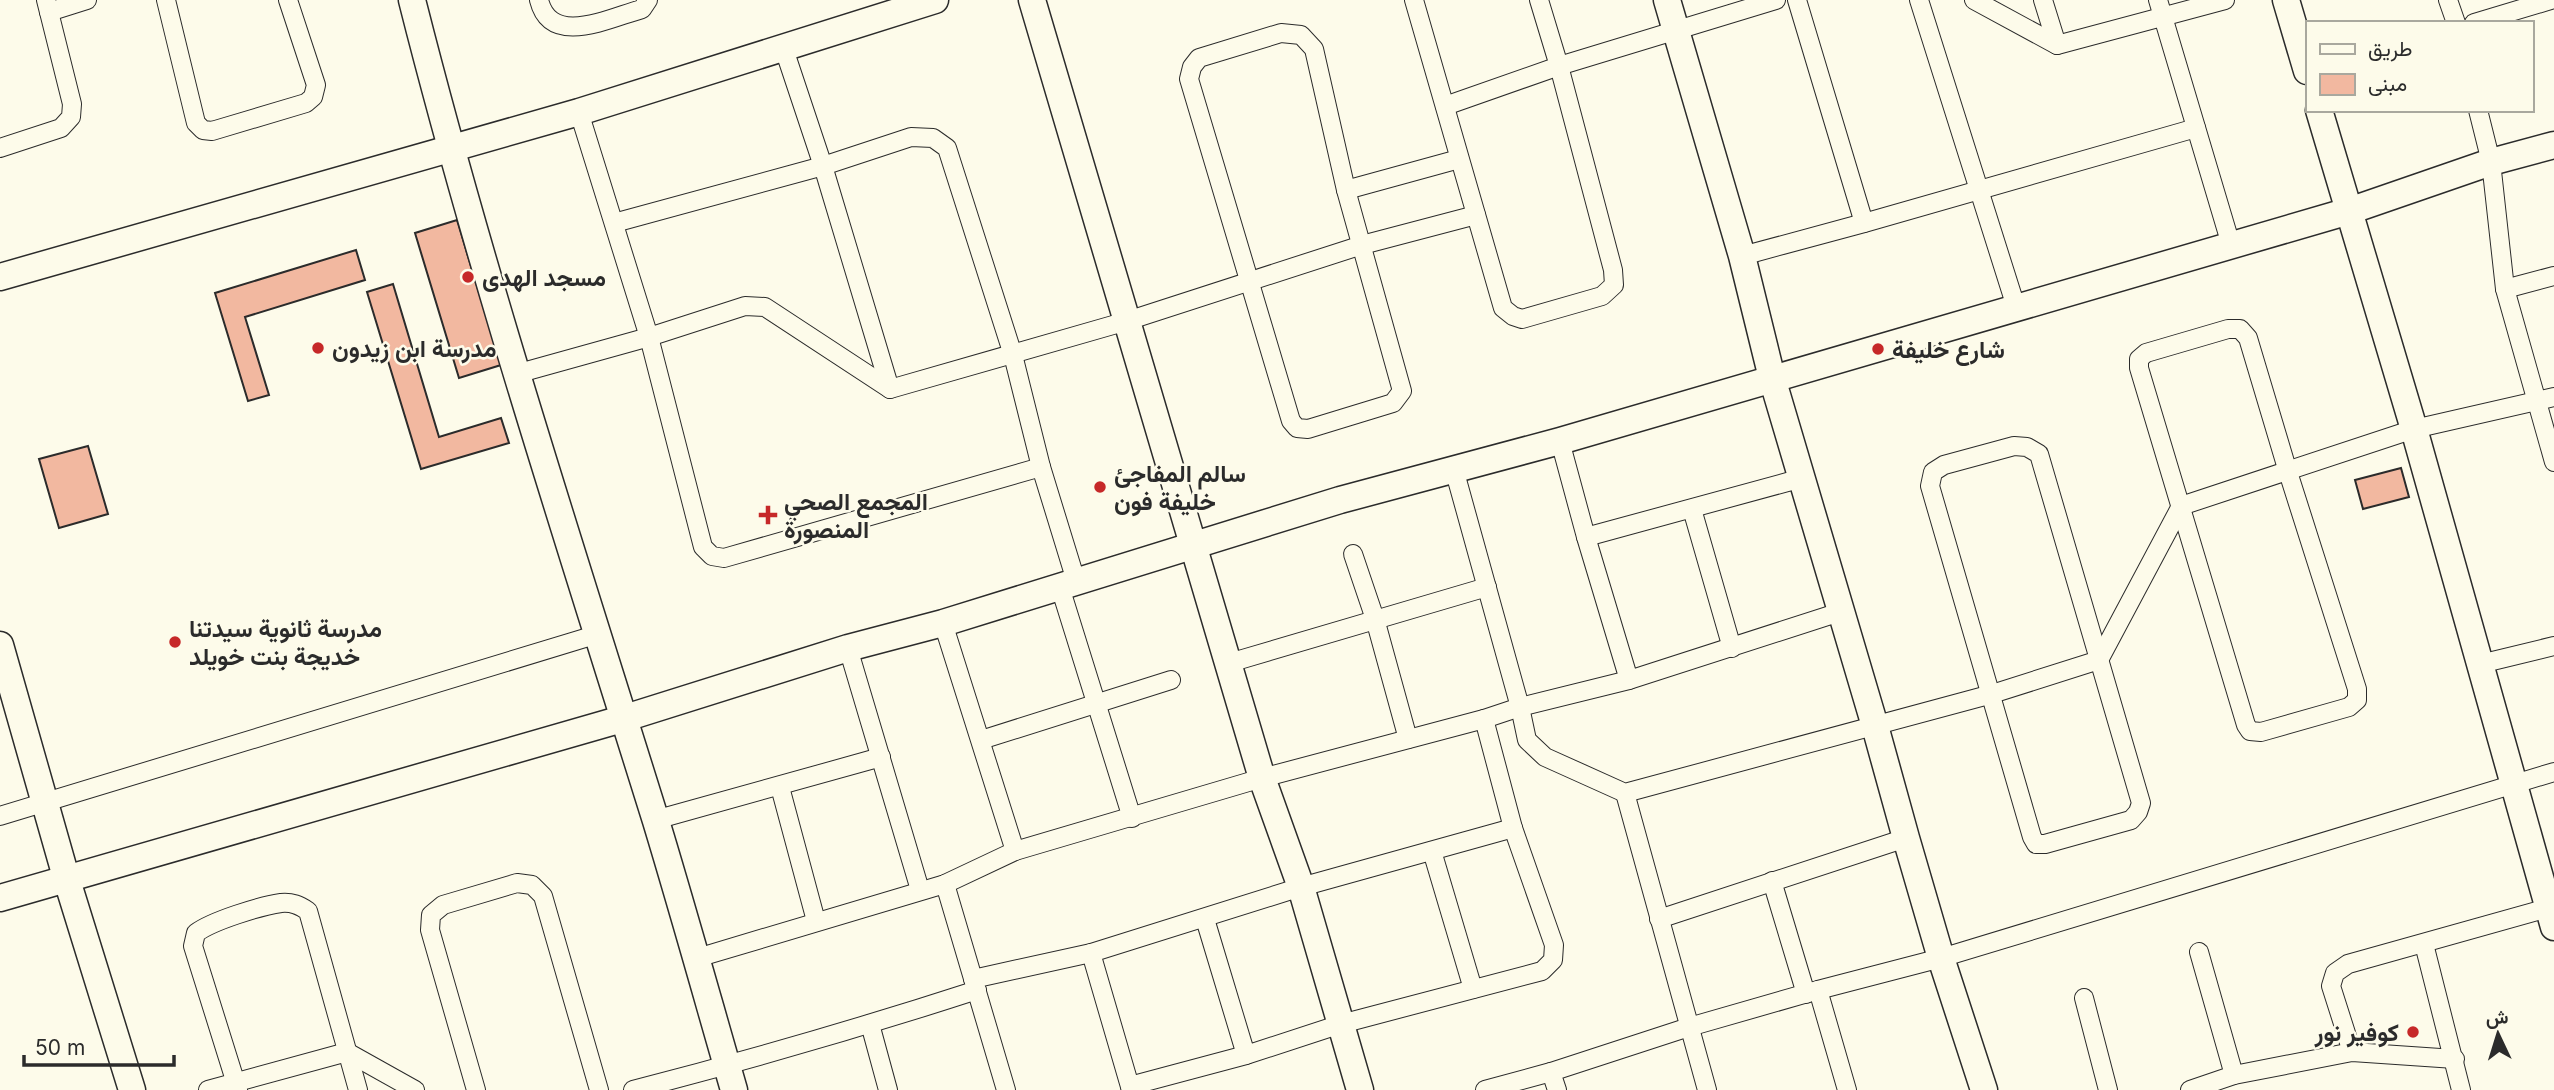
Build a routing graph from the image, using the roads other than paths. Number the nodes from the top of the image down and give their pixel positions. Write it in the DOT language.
graph roads {
  1 [pos="88,0"];
  2 [pos="166,0"];
  3 [pos="288,0"];
  4 [pos="412,0"];
  5 [pos="539,0"];
  6 [pos="648,0"];
  7 [pos="936,0"];
  8 [pos="1032,0"];
  9 [pos="1414,0"];
  10 [pos="1539,0"];
  11 [pos="1667,0"];
  12 [pos="1776,0"];
  13 [pos="1797,0"];
  14 [pos="1919,0"];
  15 [pos="1974,0"];
  16 [pos="2043,0"];
  17 [pos="2225,0"];
  18 [pos="2286,0"];
  19 [pos="2448,0"];
  20 [pos="2551,0"];
  21 [pos="48,6"];
  22 [pos="2160,8"];
  23 [pos="2455,21"];
  24 [pos="2481,21"];
  25 [pos="1675,30"];
  26 [pos="2057,45"];
  27 [pos="784,49"];
  28 [pos="1559,66"];
  29 [pos="2306,68"];
  30 [pos="1445,106"];
  31 [pos="579,112"];
  32 [pos="2320,112"];
  33 [pos="2478,112"];
  34 [pos="2196,128"];
  35 [pos="2554,145"];
  36 [pos="0,148"];
  37 [pos="449,149"];
  38 [pos="1459,159"];
  39 [pos="2491,162"];
  40 [pos="823,166"];
  41 [pos="1346,190"];
  42 [pos="1979,190"];
  43 [pos="2349,211"];
  44 [pos="1475,215"];
  45 [pos="614,223"];
  46 [pos="1864,223"];
  47 [pos="1362,245"];
  48 [pos="2231,245"];
  49 [pos="1742,256"];
  50 [pos="2554,276"];
  51 [pos="0,277"];
  52 [pos="1249,280"];
  53 [pos="2505,289"];
  54 [pos="2016,307"];
  55 [pos="1127,321"];
  56 [pos="649,337"];
  57 [pos="1013,355"];
  58 [pos="516,374"];
  59 [pos="1772,378"];
  60 [pos="890,389"];
  61 [pos="2545,399"];
  62 [pos="2414,429"];
  63 [pos="1560,441"];
  64 [pos="2554,462"];
  65 [pos="1041,467"];
  66 [pos="1454,469"];
  67 [pos="2288,472"];
  68 [pos="1802,478"];
  69 [pos="2180,506"];
  70 [pos="1692,509"];
  71 [pos="1586,537"];
  72 [pos="1194,543"];
  73 [pos="1353,554"];
  74 [pos="1068,584"];
  75 [pos="1487,587"];
  76 [pos="1840,612"];
  77 [pos="1375,619"];
  78 [pos="943,623"];
  79 [pos="595,635"];
  80 [pos="0,645"];
  81 [pos="2554,646"];
  82 [pos="848,648"];
  83 [pos="1732,648"];
  84 [pos="2099,660"];
  85 [pos="1229,663"];
  86 [pos="2480,664"];
  87 [pos="1171,680"];
  88 [pos="1629,680"];
  89 [pos="1992,694"];
  90 [pos="1097,704"];
  91 [pos="1520,707"];
  92 [pos="622,719"];
  93 [pos="1484,719"];
  94 [pos="1875,726"];
  95 [pos="1408,739"];
  96 [pos="981,740"];
  97 [pos="881,757"];
  98 [pos="2554,772"];
  99 [pos="1262,778"];
  100 [pos="2514,783"];
  101 [pos="780,787"];
  102 [pos="1625,793"];
  103 [pos="44,802"];
  104 [pos="0,816"];
  105 [pos="1132,818"];
  106 [pos="656,820"];
  107 [pos="1513,828"];
  108 [pos="1906,838"];
  109 [pos="1015,851"];
  110 [pos="1432,851"];
  111 [pos="66,877"];
  112 [pos="1772,881"];
  113 [pos="945,884"];
  114 [pos="1301,887"];
  115 [pos="920,890"];
  116 [pos="0,898"];
  117 [pos="2551,917"];
  118 [pos="1205,919"];
  119 [pos="1659,919"];
  120 [pos="816,921"];
  121 [pos="2424,944"];
  122 [pos="2199,952"];
  123 [pos="1091,953"];
  124 [pos="697,958"];
  125 [pos="1941,958"];
  126 [pos="975,985"];
  127 [pos="1473,989"];
  128 [pos="1812,992"];
  129 [pos="2084,998"];
  130 [pos="870,1024"];
  131 [pos="1340,1024"];
  132 [pos="1689,1027"];
  133 [pos="347,1052"];
  134 [pos="2352,1052"];
  135 [pos="1246,1055"];
  136 [pos="2455,1059"];
  137 [pos="1551,1072"];
  138 [pos="2234,1075"];
  139 [pos="731,1078"];
  140 [pos="237,1086"];
  141 [pos="1130,1088"];
  142 [pos="132,1090"];
  143 [pos="208,1090"];
  144 [pos="358,1090"];
  145 [pos="415,1090"];
  146 [pos="476,1090"];
  147 [pos="599,1090"];
  148 [pos="634,1090"];
  149 [pos="888,1090"];
  150 [pos="1006,1090"];
  151 [pos="1360,1090"];
  152 [pos="1485,1090"];
  153 [pos="1557,1090"];
  154 [pos="1707,1090"];
  155 [pos="1847,1090"];
  156 [pos="1984,1090"];
  157 [pos="2108,1090"];
  158 [pos="2190,1090"];
  159 [pos="2461,1090"];
  1 -- 21 [label="street"];
  2 -- 3 [label="street"];
  4 -- 37 [label="street"];
  5 -- 6 [label="street"];
  7 -- 27 [label="street"];
  8 -- 55 [label="street"];
  9 -- 30 [label="street"];
  10 -- 28 [label="street"];
  11 -- 25 [label="street"];
  12 -- 25 [label="street"];
  13 -- 46 [label="street"];
  14 -- 42 [label="street"];
  15 -- 26 [label="street"];
  16 -- 26 [label="street"];
  17 -- 22 [label="street"];
  18 -- 29 [label="street"];
  19 -- 23 [label="street"];
  20 -- 24 [label="street"];
  21 -- 36 [label="street"];
  22 -- 26 [label="street"];
  22 -- 34 [label="street"];
  25 -- 28 [label="street"];
  25 -- 49 [label="street"];
  27 -- 31 [label="street"];
  27 -- 40 [label="street"];
  28 -- 30 [label="street"];
  28 -- 44 [label="street"];
  30 -- 38 [label="street"];
  31 -- 37 [label="street"];
  31 -- 45 [label="street"];
  32 -- 43 [label="street"];
  33 -- 39 [label="street"];
  34 -- 42 [label="street"];
  34 -- 48 [label="street"];
  35 -- 39 [label="street"];
  37 -- 51 [label="street"];
  37 -- 58 [label="street"];
  38 -- 41 [label="street"];
  38 -- 44 [label="street"];
  39 -- 43 [label="street"];
  39 -- 53 [label="street"];
  40 -- 45 [label="street"];
  40 -- 57 [label="street"];
  40 -- 60 [label="street"];
  41 -- 47 [label="street"];
  41 -- 52 [label="street"];
  42 -- 46 [label="street"];
  42 -- 54 [label="street"];
  43 -- 48 [label="street"];
  43 -- 62 [label="street"];
  44 -- 47 [label="street"];
  45 -- 56 [label="street"];
  46 -- 49 [label="street"];
  47 -- 52 [label="street"];
  47 -- 52 [label="street"];
  48 -- 54 [label="street"];
  49 -- 59 [label="street"];
  50 -- 53 [label="street"];
  52 -- 55 [label="street"];
  53 -- 61 [label="street"];
  54 -- 59 [label="street"];
  55 -- 57 [label="street"];
  55 -- 72 [label="street"];
  56 -- 58 [label="street"];
  56 -- 60 [label="street"];
  56 -- 65 [label="street"];
  57 -- 60 [label="street"];
  57 -- 65 [label="street"];
  58 -- 79 [label="street"];
  59 -- 63 [label="street"];
  59 -- 68 [label="street"];
  61 -- 62 [label="street"];
  61 -- 64 [label="street"];
  62 -- 67 [label="street"];
  62 -- 86 [label="street"];
  63 -- 66 [label="street"];
  63 -- 71 [label="street"];
  65 -- 74 [label="street"];
  66 -- 72 [label="street"];
  66 -- 75 [label="street"];
  67 -- 69 [label="street"];
  67 -- 69 [label="street"];
  67 -- 69 [label="street"];
  68 -- 70 [label="street"];
  68 -- 76 [label="street"];
  69 -- 84 [label="street"];
  70 -- 71 [label="street"];
  70 -- 83 [label="street"];
  71 -- 88 [label="street"];
  72 -- 74 [label="street"];
  72 -- 85 [label="street"];
  73 -- 77 [label="street"];
  74 -- 78 [label="street"];
  74 -- 90 [label="street"];
  75 -- 77 [label="street"];
  75 -- 91 [label="street"];
  76 -- 83 [label="street"];
  76 -- 94 [label="street"];
  77 -- 85 [label="street"];
  77 -- 95 [label="street"];
  78 -- 82 [label="street"];
  78 -- 96 [label="street"];
  79 -- 92 [label="street"];
  79 -- 103 [label="street"];
  80 -- 103 [label="street"];
  81 -- 86 [label="street"];
  82 -- 92 [label="street"];
  82 -- 97 [label="street"];
  83 -- 88 [label="street"];
  84 -- 89 [label="street"];
  84 -- 89 [label="street"];
  84 -- 89 [label="street"];
  85 -- 99 [label="street"];
  86 -- 100 [label="street"];
  87 -- 90 [label="street"];
  88 -- 91 [label="street"];
  89 -- 94 [label="street"];
  90 -- 96 [label="street"];
  90 -- 105 [label="street"];
  91 -- 93 [label="street"];
  91 -- 102 [label="street"];
  92 -- 106 [label="street"];
  92 -- 111 [label="street"];
  93 -- 95 [label="street"];
  93 -- 107 [label="street"];
  94 -- 102 [label="street"];
  94 -- 108 [label="street"];
  95 -- 99 [label="street"];
  96 -- 109 [label="street"];
  97 -- 101 [label="street"];
  97 -- 115 [label="street"];
  98 -- 100 [label="street"];
  99 -- 105 [label="street"];
  99 -- 114 [label="street"];
  100 -- 117 [label="street"];
  100 -- 125 [label="street"];
  101 -- 106 [label="street"];
  101 -- 120 [label="street"];
  102 -- 119 [label="street"];
  103 -- 104 [label="street"];
  103 -- 111 [label="street"];
  105 -- 109 [label="street"];
  106 -- 124 [label="street"];
  107 -- 110 [label="street"];
  107 -- 127 [label="street"];
  108 -- 112 [label="street"];
  108 -- 125 [label="street"];
  109 -- 113 [label="street"];
  110 -- 114 [label="street"];
  110 -- 127 [label="street"];
  111 -- 116 [label="street"];
  111 -- 142 [label="street"];
  112 -- 119 [label="street"];
  112 -- 128 [label="street"];
  113 -- 115 [label="street"];
  113 -- 126 [label="street"];
  114 -- 118 [label="street"];
  114 -- 131 [label="street"];
  115 -- 120 [label="street"];
  117 -- 121 [label="street"];
  118 -- 123 [label="street"];
  118 -- 135 [label="street"];
  119 -- 132 [label="street"];
  120 -- 124 [label="street"];
  121 -- 134 [label="street"];
  121 -- 136 [label="street"];
  122 -- 138 [label="street"];
  123 -- 126 [label="street"];
  123 -- 141 [label="street"];
  124 -- 139 [label="street"];
  125 -- 128 [label="street"];
  125 -- 156 [label="street"];
  126 -- 130 [label="street"];
  126 -- 150 [label="street"];
  127 -- 131 [label="street"];
  128 -- 132 [label="street"];
  128 -- 155 [label="street"];
  129 -- 157 [label="street"];
  130 -- 139 [label="street"];
  130 -- 149 [label="street"];
  131 -- 135 [label="street"];
  131 -- 151 [label="street"];
  132 -- 137 [label="street"];
  132 -- 154 [label="street"];
  133 -- 140 [label="street"];
  133 -- 140 [label="street"];
  133 -- 144 [label="street"];
  133 -- 145 [label="street"];
  134 -- 136 [label="street"];
  134 -- 138 [label="street"];
  135 -- 141 [label="street"];
  136 -- 159 [label="street"];
  137 -- 152 [label="street"];
  137 -- 153 [label="street"];
  138 -- 158 [label="street"];
  139 -- 148 [label="street"];
  140 -- 143 [label="street"];
  146 -- 147 [label="street"];
}
